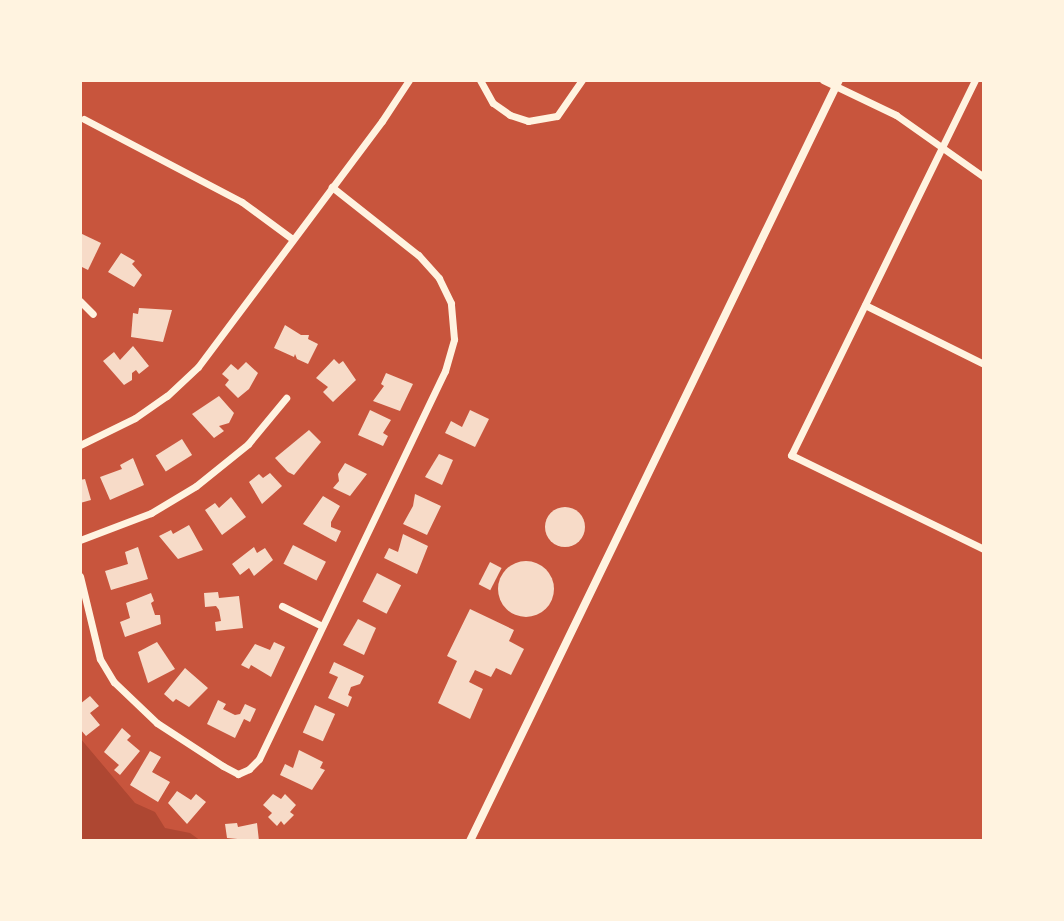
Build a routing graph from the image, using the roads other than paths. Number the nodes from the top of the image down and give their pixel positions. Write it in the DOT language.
graph roads {
  1 [pos="409,80"];
  2 [pos="480,80"];
  3 [pos="582,80"];
  4 [pos="823,80"];
  5 [pos="975,80"];
  6 [pos="837,83"];
  7 [pos="84,119"];
  8 [pos="942,147"];
  9 [pos="984,177"];
  10 [pos="332,187"];
  11 [pos="291,238"];
  12 [pos="80,301"];
  13 [pos="865,305"];
  14 [pos="93,314"];
  15 [pos="984,364"];
  16 [pos="286,398"];
  17 [pos="80,445"];
  18 [pos="80,540"];
  19 [pos="984,549"];
  20 [pos="80,576"];
  21 [pos="282,606"];
  22 [pos="322,626"];
  23 [pos="470,841"];
  1 -- 10 [label="street"];
  2 -- 3 [label="street"];
  4 -- 6 [label="street"];
  5 -- 8 [label="street"];
  6 -- 8 [label="street"];
  6 -- 23 [label="street"];
  7 -- 11 [label="street"];
  8 -- 9 [label="street"];
  8 -- 13 [label="street"];
  10 -- 11 [label="street"];
  10 -- 22 [label="street"];
  11 -- 17 [label="street"];
  12 -- 14 [label="street"];
  13 -- 15 [label="street"];
  13 -- 19 [label="street"];
  16 -- 18 [label="street"];
  20 -- 22 [label="street"];
  21 -- 22 [label="street"];
}
